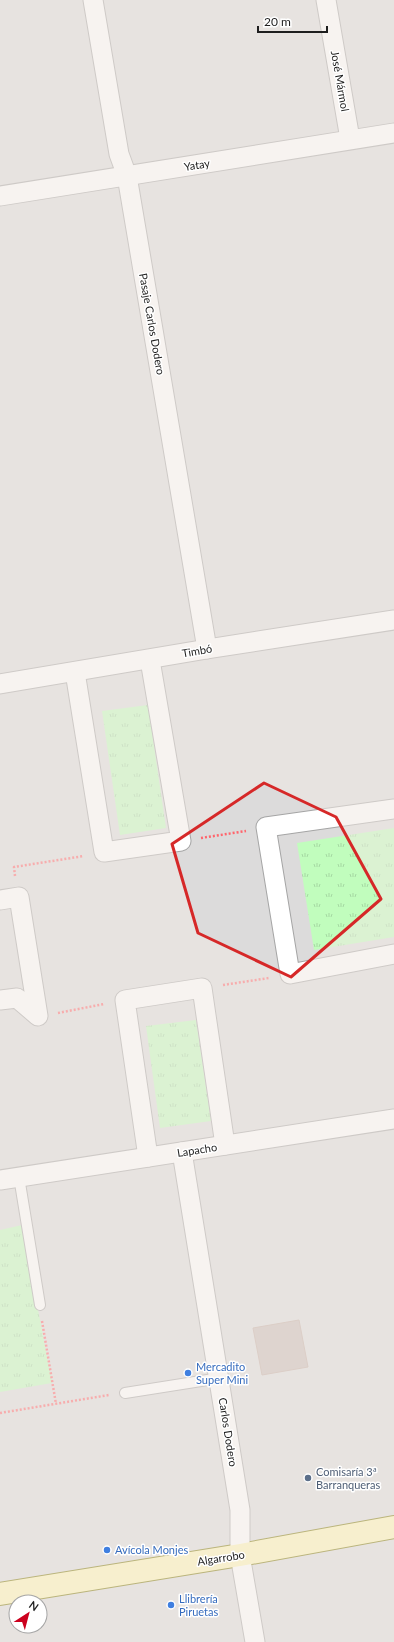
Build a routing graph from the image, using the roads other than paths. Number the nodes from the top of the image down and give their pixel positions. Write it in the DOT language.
graph roads {
  1 [pos="94,0"];
  2 [pos="326,0"];
  3 [pos="394,133"];
  4 [pos="350,139"];
  5 [pos="128,176"];
  6 [pos="0,196"];
  7 [pos="394,620"];
  8 [pos="207,649"];
  9 [pos="150,660"];
  10 [pos="75,672"];
  11 [pos="0,684"];
  12 [pos="394,809"];
  13 [pos="0,900"];
  14 [pos="394,954"];
  15 [pos="0,1000"];
  16 [pos="394,1119"];
  17 [pos="225,1145"];
  18 [pos="182,1152"];
  19 [pos="148,1157"];
  20 [pos="19,1177"];
  21 [pos="0,1180"];
  22 [pos="40,1305"];
  23 [pos="220,1378"];
  24 [pos="125,1393"];
  25 [pos="394,1527"];
  26 [pos="240,1555"];
  27 [pos="0,1594"];
  28 [pos="255,1642"];
  1 -- 5 [label="street, Pasaje Carlos Dodero"];
  2 -- 4 [label="street, José Mármol"];
  3 -- 4 [label="street, Yatay"];
  4 -- 5 [label="street, Yatay"];
  5 -- 6 [label="street, Yatay"];
  5 -- 8 [label="street, Pasaje Carlos Dodero"];
  7 -- 8 [label="street, Timbó"];
  8 -- 9 [label="street, Timbó"];
  9 -- 10 [label="street, Timbó"];
  9 -- 10 [label="street"];
  10 -- 11 [label="street, Timbó"];
  12 -- 14 [label="street"];
  13 -- 15 [label="street"];
  16 -- 17 [label="street, Lapacho"];
  17 -- 18 [label="street, Lapacho"];
  17 -- 19 [label="street"];
  18 -- 19 [label="street, Lapacho"];
  18 -- 23 [label="street, Carlos Dodero"];
  19 -- 20 [label="street, Lapacho"];
  20 -- 21 [label="street, Lapacho"];
  20 -- 22 [label="lane"];
  23 -- 24 [label="lane"];
  23 -- 26 [label="street, Carlos Dodero"];
  25 -- 26 [label="street, Algarrobo"];
  26 -- 27 [label="street, Algarrobo"];
  26 -- 28 [label="street, Carlos Dodero"];
}
